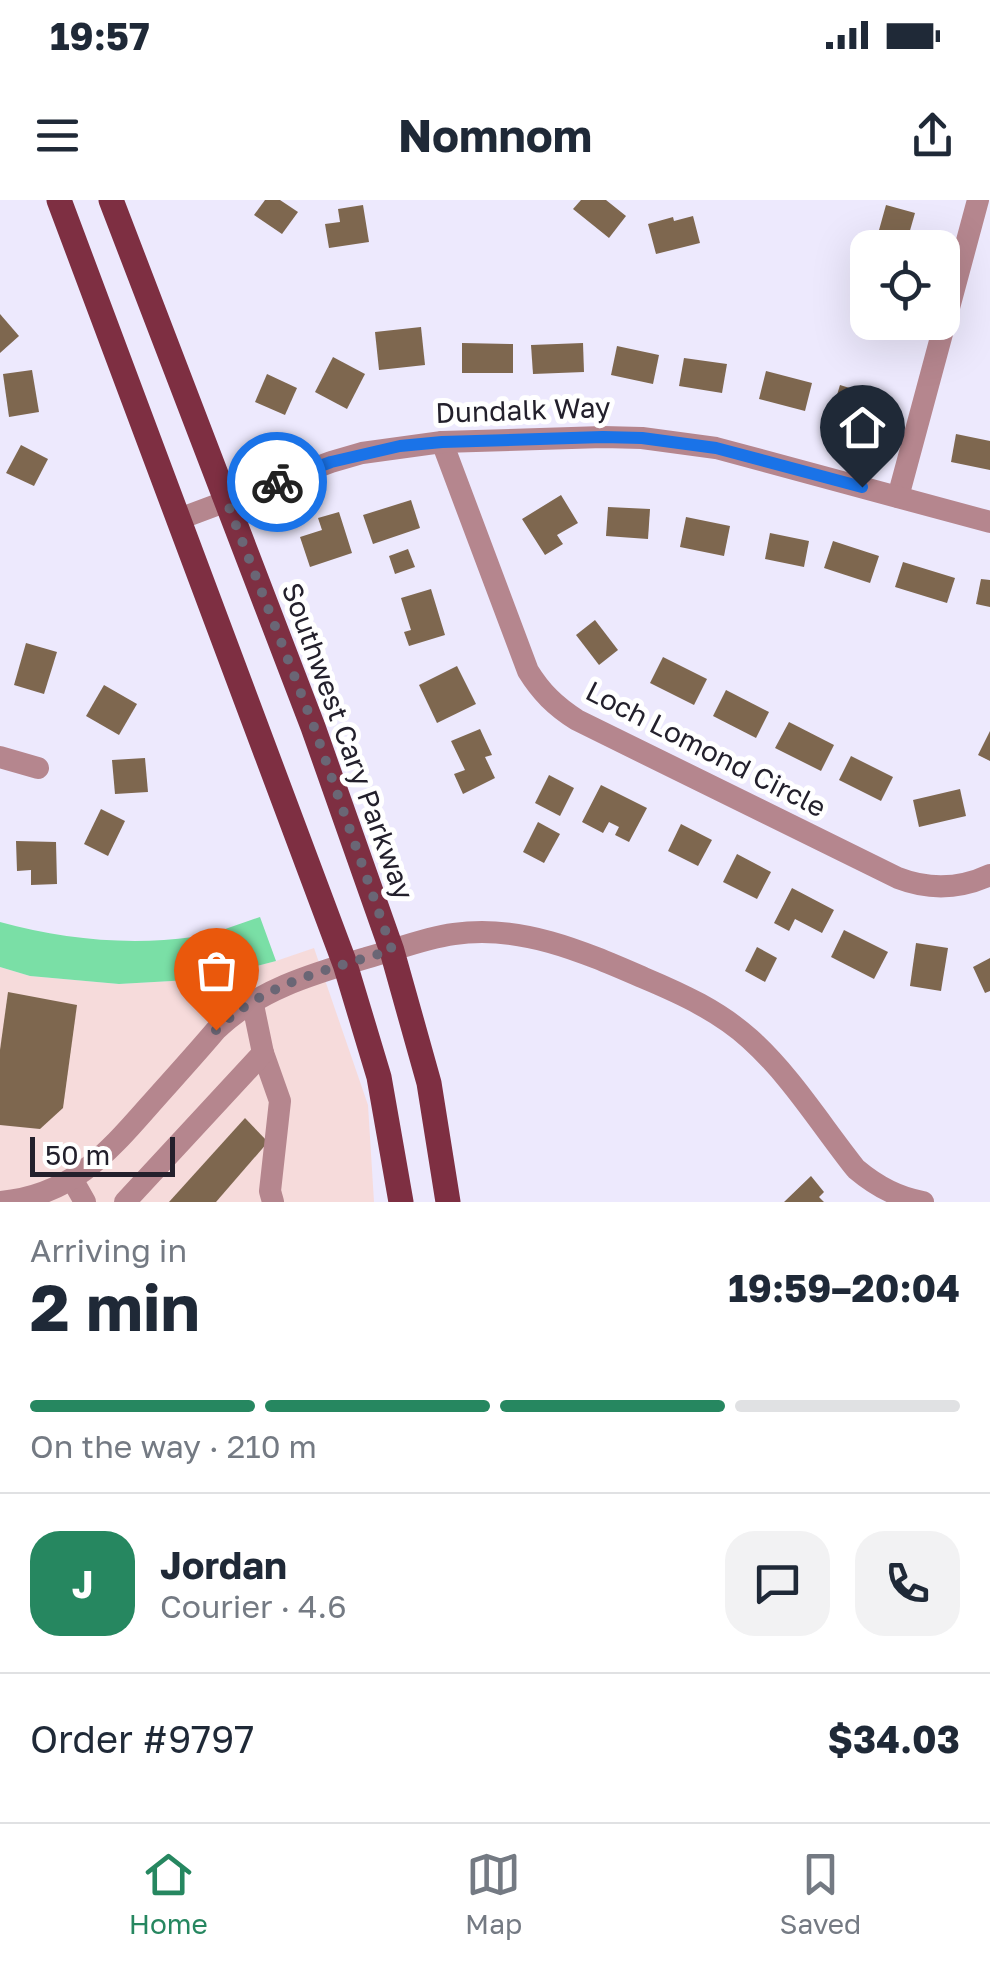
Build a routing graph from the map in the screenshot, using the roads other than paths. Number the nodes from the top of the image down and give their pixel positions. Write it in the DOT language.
graph roads {
  1 [pos="59,200"];
  2 [pos="111,200"];
  3 [pos="978,200"];
  4 [pos="442,442"];
  5 [pos="898,497"];
  6 [pos="227,502"];
  7 [pos="179,520"];
  8 [pos="990,522"];
  9 [pos="0,757"];
  10 [pos="38,768"];
  11 [pos="990,875"];
  12 [pos="392,950"];
  13 [pos="345,964"];
  14 [pos="252,1000"];
  15 [pos="263,1053"];
  16 [pos="72,1179"];
  17 [pos="266,1198"];
  18 [pos="29,1200"];
  19 [pos="0,1202"];
  20 [pos="84,1202"];
  21 [pos="125,1202"];
  22 [pos="401,1202"];
  23 [pos="448,1202"];
  24 [pos="924,1202"];
  1 -- 7 [label="main road"];
  2 -- 6 [label="main road, Southwest Cary Parkway"];
  3 -- 5 [label="street"];
  4 -- 5 [label="street, Dundalk Way"];
  4 -- 6 [label="street, Dundalk Way"];
  4 -- 11 [label="street, Loch Lomond Circle"];
  5 -- 8 [label="street, Dundalk Way"];
  6 -- 7 [label="street, Dundalk Way"];
  6 -- 12 [label="main road, Southwest Cary Parkway"];
  7 -- 13 [label="main road"];
  9 -- 10 [label="street"];
  12 -- 13 [label="street"];
  12 -- 23 [label="main road, Southwest Cary Parkway"];
  12 -- 24 [label="street"];
  13 -- 14 [label="street"];
  13 -- 22 [label="main road"];
  14 -- 15 [label="street"];
  14 -- 16 [label="street"];
  15 -- 17 [label="street"];
  15 -- 21 [label="street"];
  16 -- 18 [label="street"];
  16 -- 20 [label="street"];
  18 -- 19 [label="street"];
}
